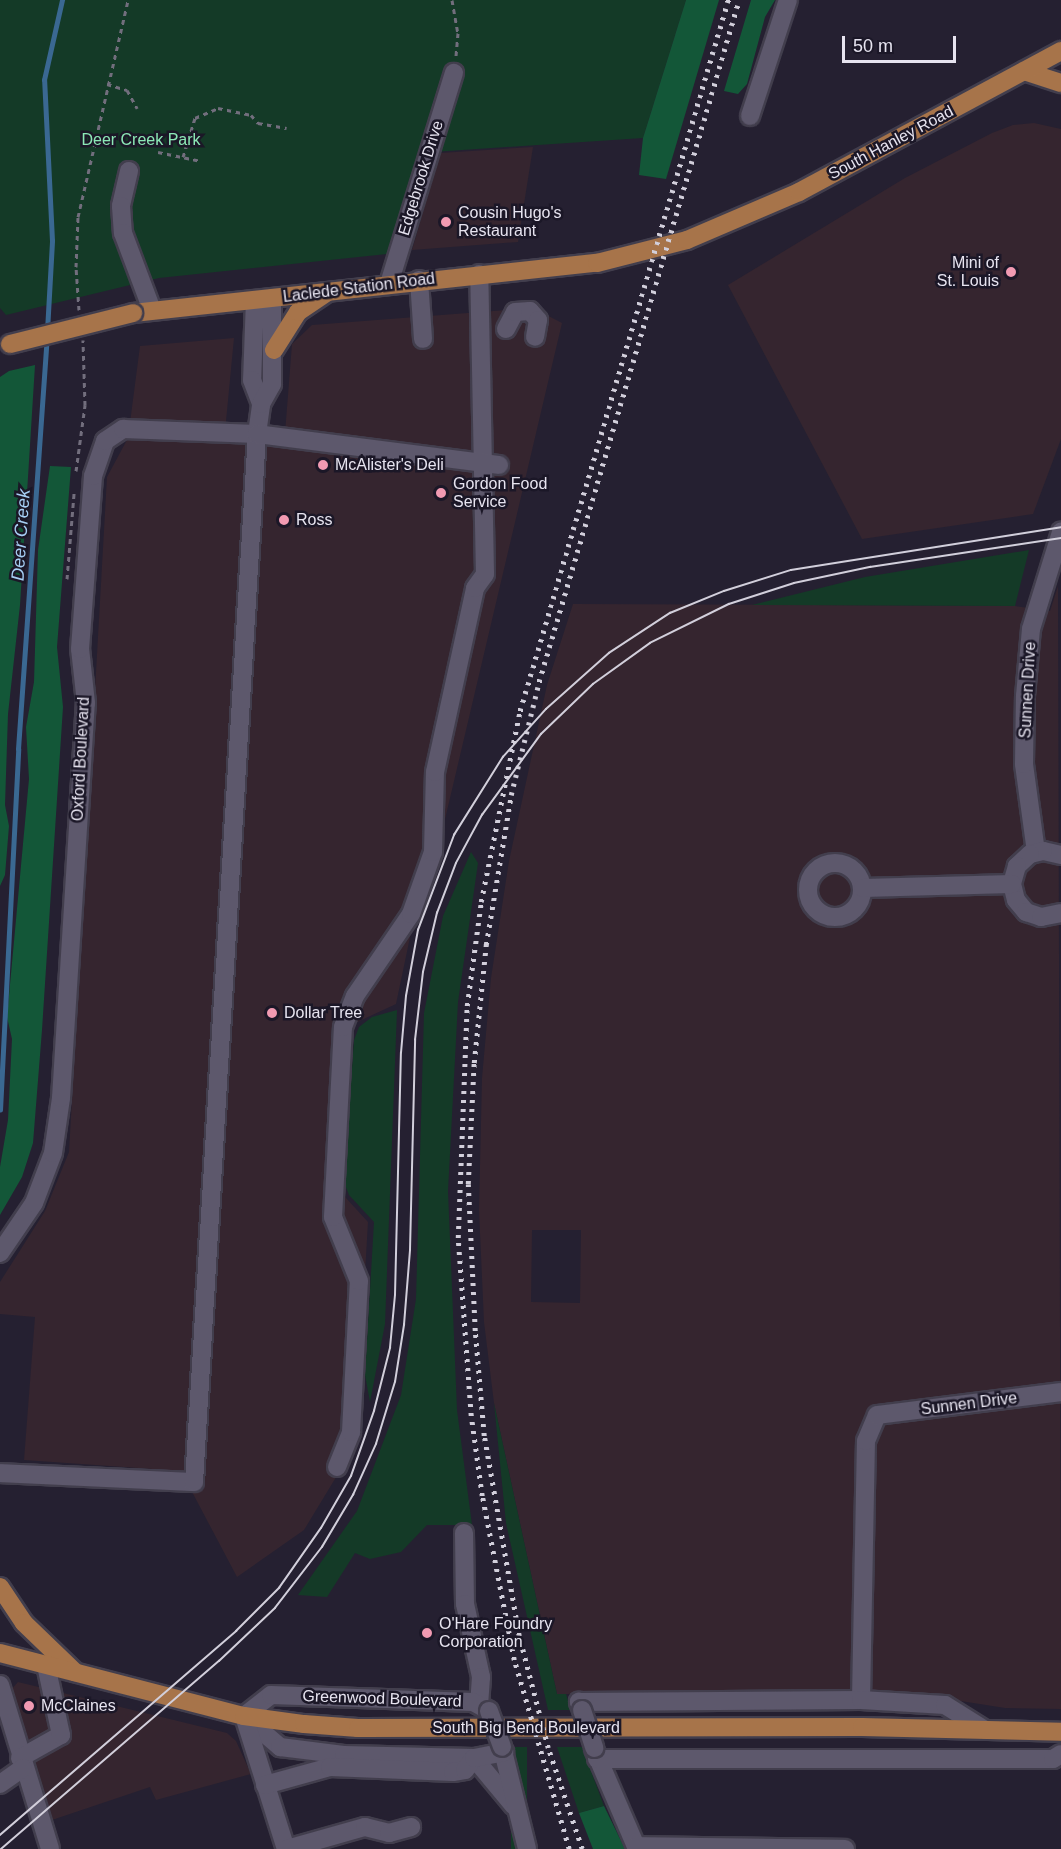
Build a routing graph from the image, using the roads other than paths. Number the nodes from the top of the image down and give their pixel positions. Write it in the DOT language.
graph roads {
  1 [pos="788,0"];
  2 [pos="1061,51"];
  3 [pos="1024,71"];
  4 [pos="454,73"];
  5 [pos="1061,83"];
  6 [pos="750,116"];
  7 [pos="129,171"];
  8 [pos="718,229"];
  9 [pos="479,274"];
  10 [pos="419,280"];
  11 [pos="389,284"];
  12 [pos="328,291"];
  13 [pos="264,299"];
  14 [pos="152,310"];
  15 [pos="506,329"];
  16 [pos="535,337"];
  17 [pos="423,339"];
  18 [pos="5,345"];
  19 [pos="274,350"];
  20 [pos="261,404"];
  21 [pos="258,434"];
  22 [pos="491,464"];
  23 [pos="1061,532"];
  24 [pos="1036,852"];
  25 [pos="1061,855"];
  26 [pos="1012,884"];
  27 [pos="863,888"];
  28 [pos="1060,917"];
  29 [pos="0,1253"];
  30 [pos="1061,1392"];
  31 [pos="337,1467"];
  32 [pos="0,1473"];
  33 [pos="464,1533"];
  34 [pos="0,1587"];
  35 [pos="0,1653"];
  36 [pos="46,1665"];
  37 [pos="77,1673"];
  38 [pos="1,1691"];
  39 [pos="861,1700"];
  40 [pos="484,1707"];
  41 [pos="244,1716"];
  42 [pos="985,1730"];
  43 [pos="1061,1731"];
  44 [pos="7,1742"];
  45 [pos="503,1750"];
  46 [pos="595,1754"];
  47 [pos="1061,1754"];
  48 [pos="474,1758"];
  49 [pos="21,1763"];
  50 [pos="0,1784"];
  51 [pos="265,1785"];
  52 [pos="514,1806"];
  53 [pos="411,1827"];
  54 [pos="44,1846"];
  55 [pos="637,1848"];
  56 [pos="287,1849"];
  57 [pos="527,1849"];
  58 [pos="845,1849"];
  1 -- 6 [label="street"];
  2 -- 3 [label="main road, South Hanley Road"];
  3 -- 5 [label="main road"];
  3 -- 8 [label="main road, South Hanley Road"];
  4 -- 11 [label="street, Edgebrook Drive"];
  7 -- 14 [label="street"];
  8 -- 9 [label="main road, Laclede Station Road"];
  9 -- 10 [label="main road, Laclede Station Road"];
  9 -- 22 [label="street"];
  10 -- 11 [label="main road, Laclede Station Road"];
  10 -- 17 [label="street"];
  11 -- 12 [label="main road, Laclede Station Road"];
  12 -- 13 [label="main road, Laclede Station Road"];
  12 -- 19 [label="main road"];
  13 -- 14 [label="main road, Laclede Station Road"];
  13 -- 19 [label="street"];
  13 -- 20 [label="street"];
  14 -- 18 [label="main road, Laclede Station Road, bridge"];
  15 -- 16 [label="street"];
  19 -- 20 [label="street"];
  20 -- 21 [label="street"];
  21 -- 22 [label="street, Oxford Boulevard"];
  21 -- 29 [label="street, Oxford Boulevard"];
  21 -- 32 [label="street"];
  22 -- 31 [label="street"];
  23 -- 24 [label="street, Sunnen Drive"];
  24 -- 25 [label="street"];
  24 -- 26 [label="street"];
  26 -- 27 [label="street"];
  26 -- 28 [label="street"];
  30 -- 39 [label="street, Sunnen Drive"];
  33 -- 40 [label="street"];
  34 -- 37 [label="main road"];
  35 -- 36 [label="main road, South Big Bend Boulevard"];
  36 -- 37 [label="main road, South Big Bend Boulevard"];
  36 -- 49 [label="street"];
  37 -- 41 [label="main road, South Big Bend Boulevard"];
  38 -- 44 [label="street"];
  39 -- 42 [label="street"];
  39 -- 46 [label="street, bridge"];
  40 -- 41 [label="street, Greenwood Boulevard"];
  40 -- 45 [label="street, bridge"];
  41 -- 42 [label="main road, South Big Bend Boulevard"];
  41 -- 48 [label="street"];
  41 -- 51 [label="street"];
  42 -- 43 [label="main road, South Big Bend Boulevard"];
  44 -- 49 [label="street"];
  45 -- 48 [label="street"];
  45 -- 52 [label="street"];
  46 -- 47 [label="street"];
  46 -- 55 [label="street"];
  48 -- 51 [label="street"];
  48 -- 52 [label="street"];
  49 -- 50 [label="street"];
  49 -- 54 [label="street"];
  51 -- 56 [label="street"];
  52 -- 57 [label="street"];
  53 -- 56 [label="street"];
  55 -- 58 [label="street"];
}
